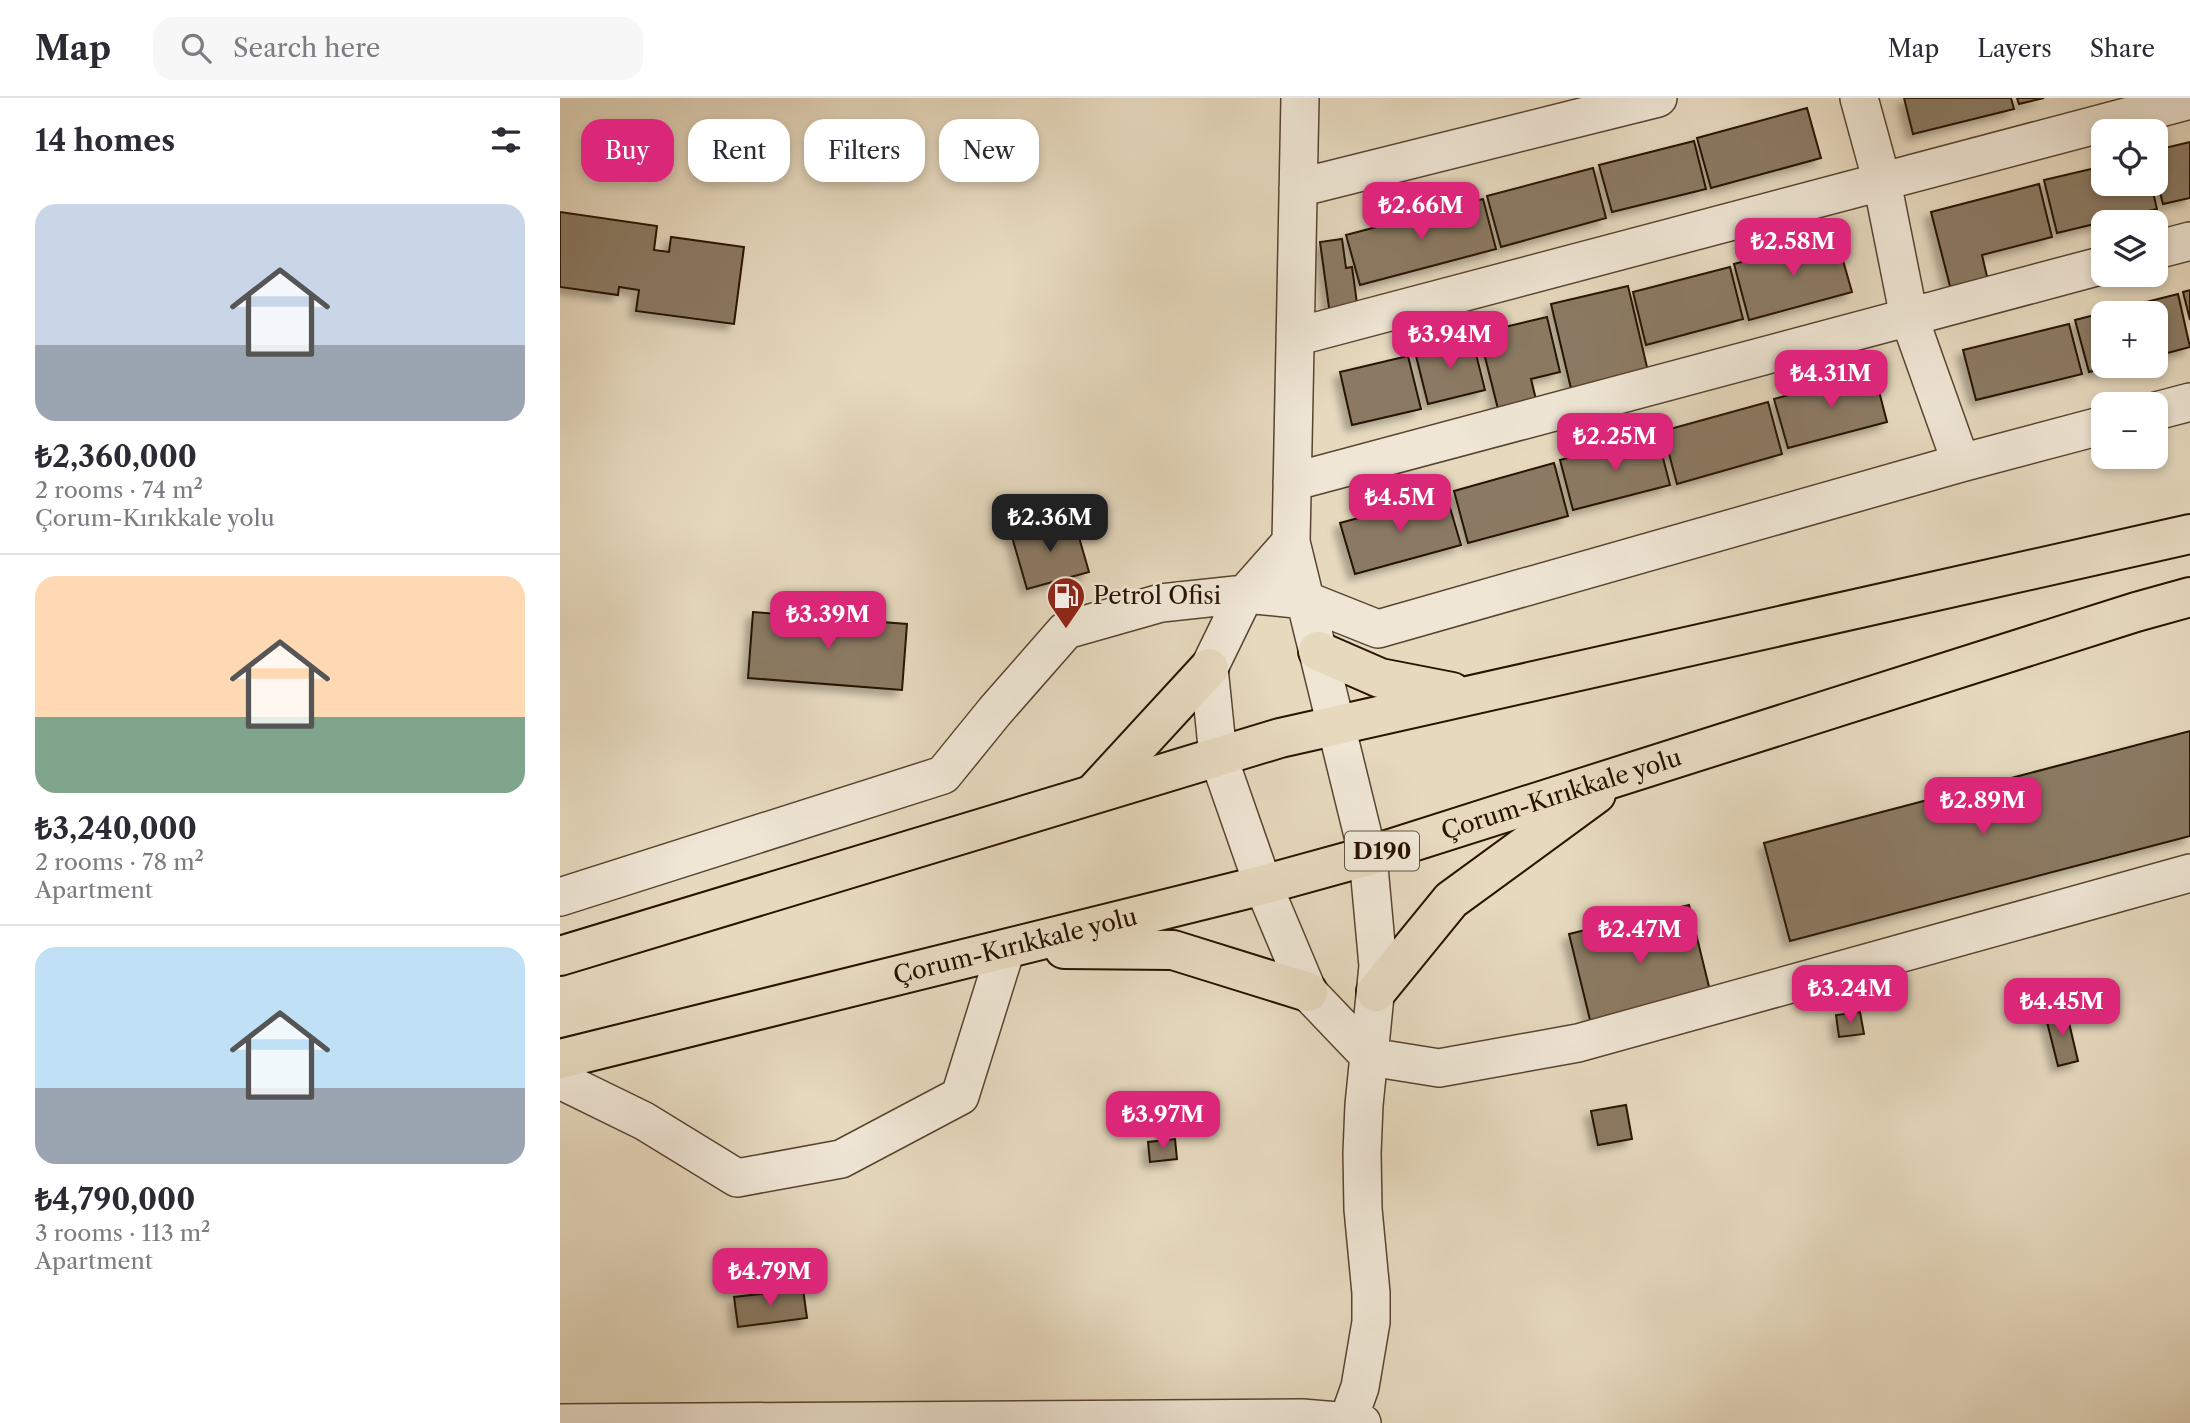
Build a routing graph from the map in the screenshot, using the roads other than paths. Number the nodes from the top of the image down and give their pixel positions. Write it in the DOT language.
graph roads {
  1 [pos="1300,98"];
  2 [pos="1658,98"];
  3 [pos="1859,98"];
  4 [pos="2190,100"];
  5 [pos="1882,182"];
  6 [pos="1298,188"];
  7 [pos="2190,241"];
  8 [pos="2168,247"];
  9 [pos="2091,268"];
  10 [pos="1909,317"];
  11 [pos="1295,337"];
  12 [pos="2190,402"];
  13 [pos="2168,408"];
  14 [pos="2091,428"];
  15 [pos="1961,463"];
  16 [pos="1292,482"];
  17 [pos="2190,534"];
  18 [pos="1290,542"];
  19 [pos="1245,594"];
  20 [pos="2190,597"];
  21 [pos="1305,600"];
  22 [pos="1318,651"];
  23 [pos="1209,668"];
  24 [pos="1467,695"];
  25 [pos="1337,724"];
  26 [pos="1218,756"];
  27 [pos="1623,775"];
  28 [pos="1092,794"];
  29 [pos="1368,856"];
  30 [pos="2190,873"];
  31 [pos="1263,885"];
  32 [pos="560,897"];
  33 [pos="1006,949"];
  34 [pos="560,956"];
  35 [pos="1308,992"];
  36 [pos="1376,992"];
  37 [pos="1370,1057"];
  38 [pos="560,1059"];
  39 [pos="560,1080"];
  40 [pos="1070,1421"];
  41 [pos="1355,1422"];
  42 [pos="560,1423"];
  1 -- 6 [label="street"];
  2 -- 6 [label="street"];
  3 -- 5 [label="street"];
  4 -- 5 [label="street"];
  5 -- 10 [label="street"];
  5 -- 11 [label="street"];
  6 -- 11 [label="street"];
  7 -- 8 [label="street"];
  9 -- 10 [label="street"];
  10 -- 15 [label="street"];
  10 -- 16 [label="street"];
  11 -- 16 [label="street"];
  12 -- 13 [label="street"];
  14 -- 15 [label="street"];
  15 -- 21 [label="street"];
  16 -- 18 [label="street"];
  17 -- 24 [label="highway"];
  18 -- 19 [label="street"];
  18 -- 21 [label="street"];
  19 -- 21 [label="street"];
  19 -- 23 [label="street"];
  19 -- 32 [label="street"];
  20 -- 27 [label="highway, Çorum-Kırıkkale yolu / D190"];
  21 -- 22 [label="street"];
  22 -- 24 [label="highway"];
  22 -- 25 [label="street"];
  23 -- 26 [label="street"];
  23 -- 28 [label="highway"];
  24 -- 25 [label="highway"];
  25 -- 26 [label="highway"];
  25 -- 29 [label="street"];
  26 -- 28 [label="highway"];
  26 -- 31 [label="street"];
  27 -- 29 [label="highway, Çorum-Kırıkkale yolu / D190"];
  27 -- 36 [label="highway"];
  28 -- 34 [label="highway"];
  29 -- 31 [label="highway, Çorum-Kırıkkale yolu / D190"];
  29 -- 36 [label="street"];
  30 -- 37 [label="street"];
  31 -- 33 [label="highway, Çorum-Kırıkkale yolu / D190"];
  31 -- 35 [label="street"];
  33 -- 35 [label="highway"];
  33 -- 38 [label="highway, Çorum-Kırıkkale yolu / D190"];
  33 -- 39 [label="street"];
  35 -- 37 [label="street"];
  36 -- 37 [label="street"];
  37 -- 41 [label="street"];
  40 -- 41 [label="street"];
  40 -- 42 [label="street"];
}
